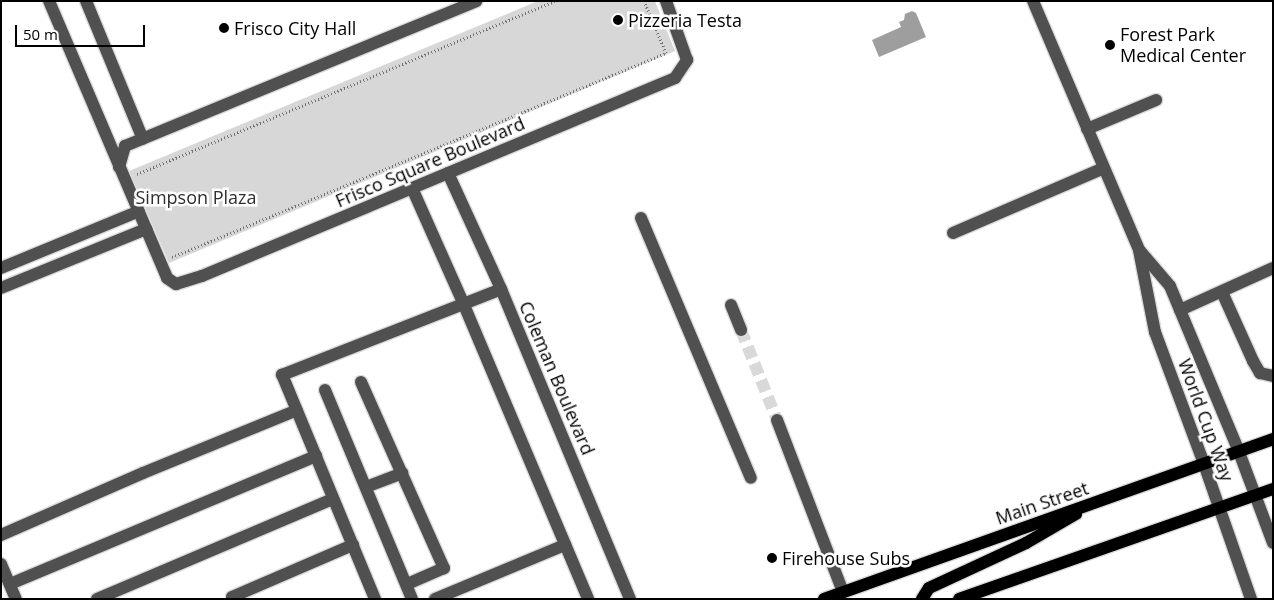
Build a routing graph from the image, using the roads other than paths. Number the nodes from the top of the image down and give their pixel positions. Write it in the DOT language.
graph roads {
  1 [pos="49,1"];
  2 [pos="86,1"];
  3 [pos="476,1"];
  4 [pos="666,1"];
  5 [pos="1033,1"];
  6 [pos="1156,100"];
  7 [pos="1087,129"];
  8 [pos="143,138"];
  9 [pos="119,167"];
  10 [pos="1104,168"];
  11 [pos="448,173"];
  12 [pos="412,188"];
  13 [pos="139,211"];
  14 [pos="641,218"];
  15 [pos="146,229"];
  16 [pos="953,233"];
  17 [pos="1138,250"];
  18 [pos="1,268"];
  19 [pos="1273,268"];
  20 [pos="1,288"];
  21 [pos="501,289"];
  22 [pos="1222,292"];
  23 [pos="464,305"];
  24 [pos="731,305"];
  25 [pos="1180,310"];
  26 [pos="741,330"];
  27 [pos="1273,376"];
  28 [pos="361,382"];
  29 [pos="326,390"];
  30 [pos="296,410"];
  31 [pos="778,420"];
  32 [pos="1273,439"];
  33 [pos="1239,452"];
  34 [pos="316,456"];
  35 [pos="1204,464"];
  36 [pos="402,472"];
  37 [pos="751,478"];
  38 [pos="366,487"];
  39 [pos="1273,489"];
  40 [pos="1256,496"];
  41 [pos="334,499"];
  42 [pos="1088,505"];
  43 [pos="1219,508"];
  44 [pos="1,535"];
  45 [pos="1273,543"];
  46 [pos="353,545"];
  47 [pos="565,545"];
  48 [pos="1,564"];
  49 [pos="10,584"];
  50 [pos="407,584"];
  51 [pos="843,592"];
  52 [pos="231,598"];
  53 [pos="16,599"];
  54 [pos="97,599"];
  55 [pos="375,599"];
  56 [pos="412,599"];
  57 [pos="435,599"];
  58 [pos="588,599"];
  59 [pos="630,599"];
  60 [pos="824,599"];
  61 [pos="922,599"];
  62 [pos="960,599"];
  63 [pos="1251,599"];
  1 -- 9 [label="street"];
  2 -- 8 [label="street"];
  3 -- 8 [label="street"];
  4 -- 11 [label="street, Frisco Square Boulevard"];
  5 -- 7 [label="street, World Cup Way"];
  6 -- 7 [label="street"];
  7 -- 10 [label="street, World Cup Way"];
  8 -- 9 [label="street"];
  9 -- 13 [label="street"];
  10 -- 16 [label="street"];
  10 -- 17 [label="street, World Cup Way"];
  11 -- 12 [label="street, Frisco Square Boulevard"];
  11 -- 21 [label="street, Coleman Boulevard"];
  12 -- 15 [label="street, Frisco Square Boulevard"];
  12 -- 23 [label="street"];
  13 -- 15 [label="street"];
  13 -- 18 [label="street"];
  14 -- 37 [label="street"];
  15 -- 20 [label="street"];
  17 -- 25 [label="street, World Cup Way"];
  17 -- 35 [label="street, World Cup Way"];
  19 -- 22 [label="street"];
  21 -- 23 [label="street"];
  21 -- 59 [label="street, Coleman Boulevard"];
  22 -- 25 [label="street"];
  22 -- 27 [label="street"];
  23 -- 30 [label="street"];
  23 -- 47 [label="street"];
  24 -- 26 [label="street"];
  25 -- 33 [label="street, World Cup Way"];
  28 -- 36 [label="street"];
  29 -- 38 [label="street"];
  30 -- 34 [label="street"];
  30 -- 44 [label="street"];
  31 -- 51 [label="street"];
  32 -- 33 [label="main road, Main Street"];
  33 -- 35 [label="main road, Main Street"];
  33 -- 40 [label="street, World Cup Way"];
  34 -- 41 [label="street"];
  34 -- 49 [label="street"];
  35 -- 42 [label="main road, Main Street"];
  35 -- 43 [label="street, World Cup Way"];
  36 -- 38 [label="street"];
  36 -- 50 [label="street"];
  38 -- 50 [label="street"];
  39 -- 40 [label="main road"];
  40 -- 43 [label="main road"];
  40 -- 45 [label="street, World Cup Way"];
  41 -- 46 [label="street"];
  41 -- 54 [label="street"];
  42 -- 51 [label="main road, Main Street"];
  42 -- 61 [label="main road"];
  43 -- 62 [label="main road"];
  43 -- 63 [label="street, World Cup Way"];
  46 -- 52 [label="street"];
  46 -- 55 [label="street"];
  47 -- 57 [label="street"];
  47 -- 58 [label="street"];
  48 -- 49 [label="street"];
  49 -- 53 [label="street"];
  50 -- 56 [label="street"];
  51 -- 60 [label="main road, Main Street"];
}
